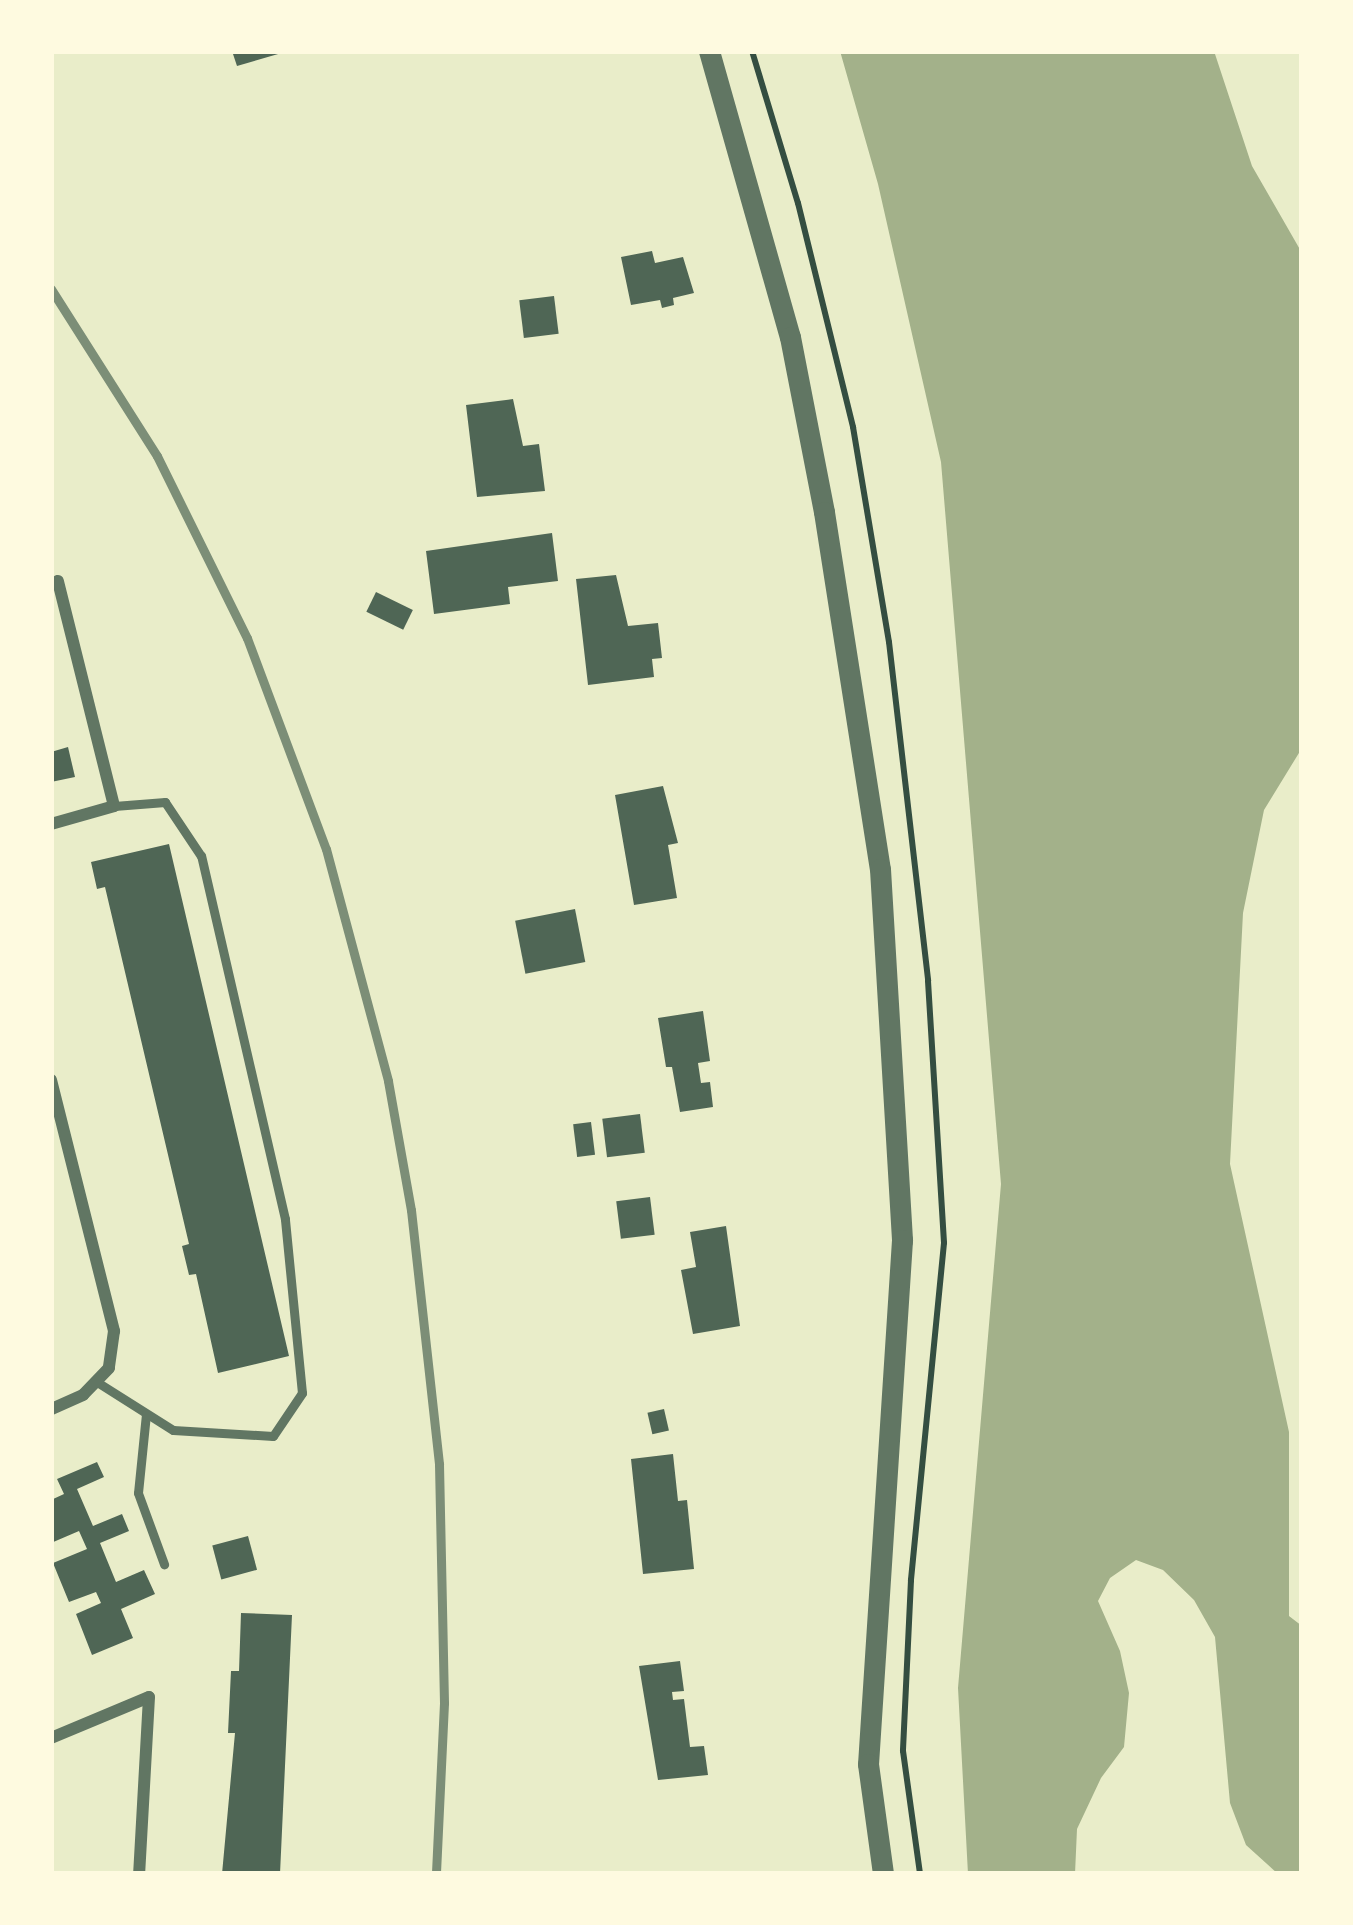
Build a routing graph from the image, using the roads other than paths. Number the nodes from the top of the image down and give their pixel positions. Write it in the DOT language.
graph roads {
  1 [pos="709,51"];
  2 [pos="58,581"];
  3 [pos="114,806"];
  4 [pos="51,824"];
  5 [pos="51,1080"];
  6 [pos="97,1382"];
  7 [pos="51,1409"];
  8 [pos="146,1414"];
  9 [pos="164,1564"];
  10 [pos="51,1738"];
  11 [pos="140,1874"];
  12 [pos="883,1874"];
  1 -- 12 [label="street"];
  2 -- 3 [label="street"];
  3 -- 4 [label="street"];
  3 -- 8 [label="lane"];
  5 -- 6 [label="street"];
  6 -- 7 [label="street"];
  6 -- 8 [label="lane"];
  8 -- 9 [label="lane"];
  10 -- 11 [label="street"];
}
